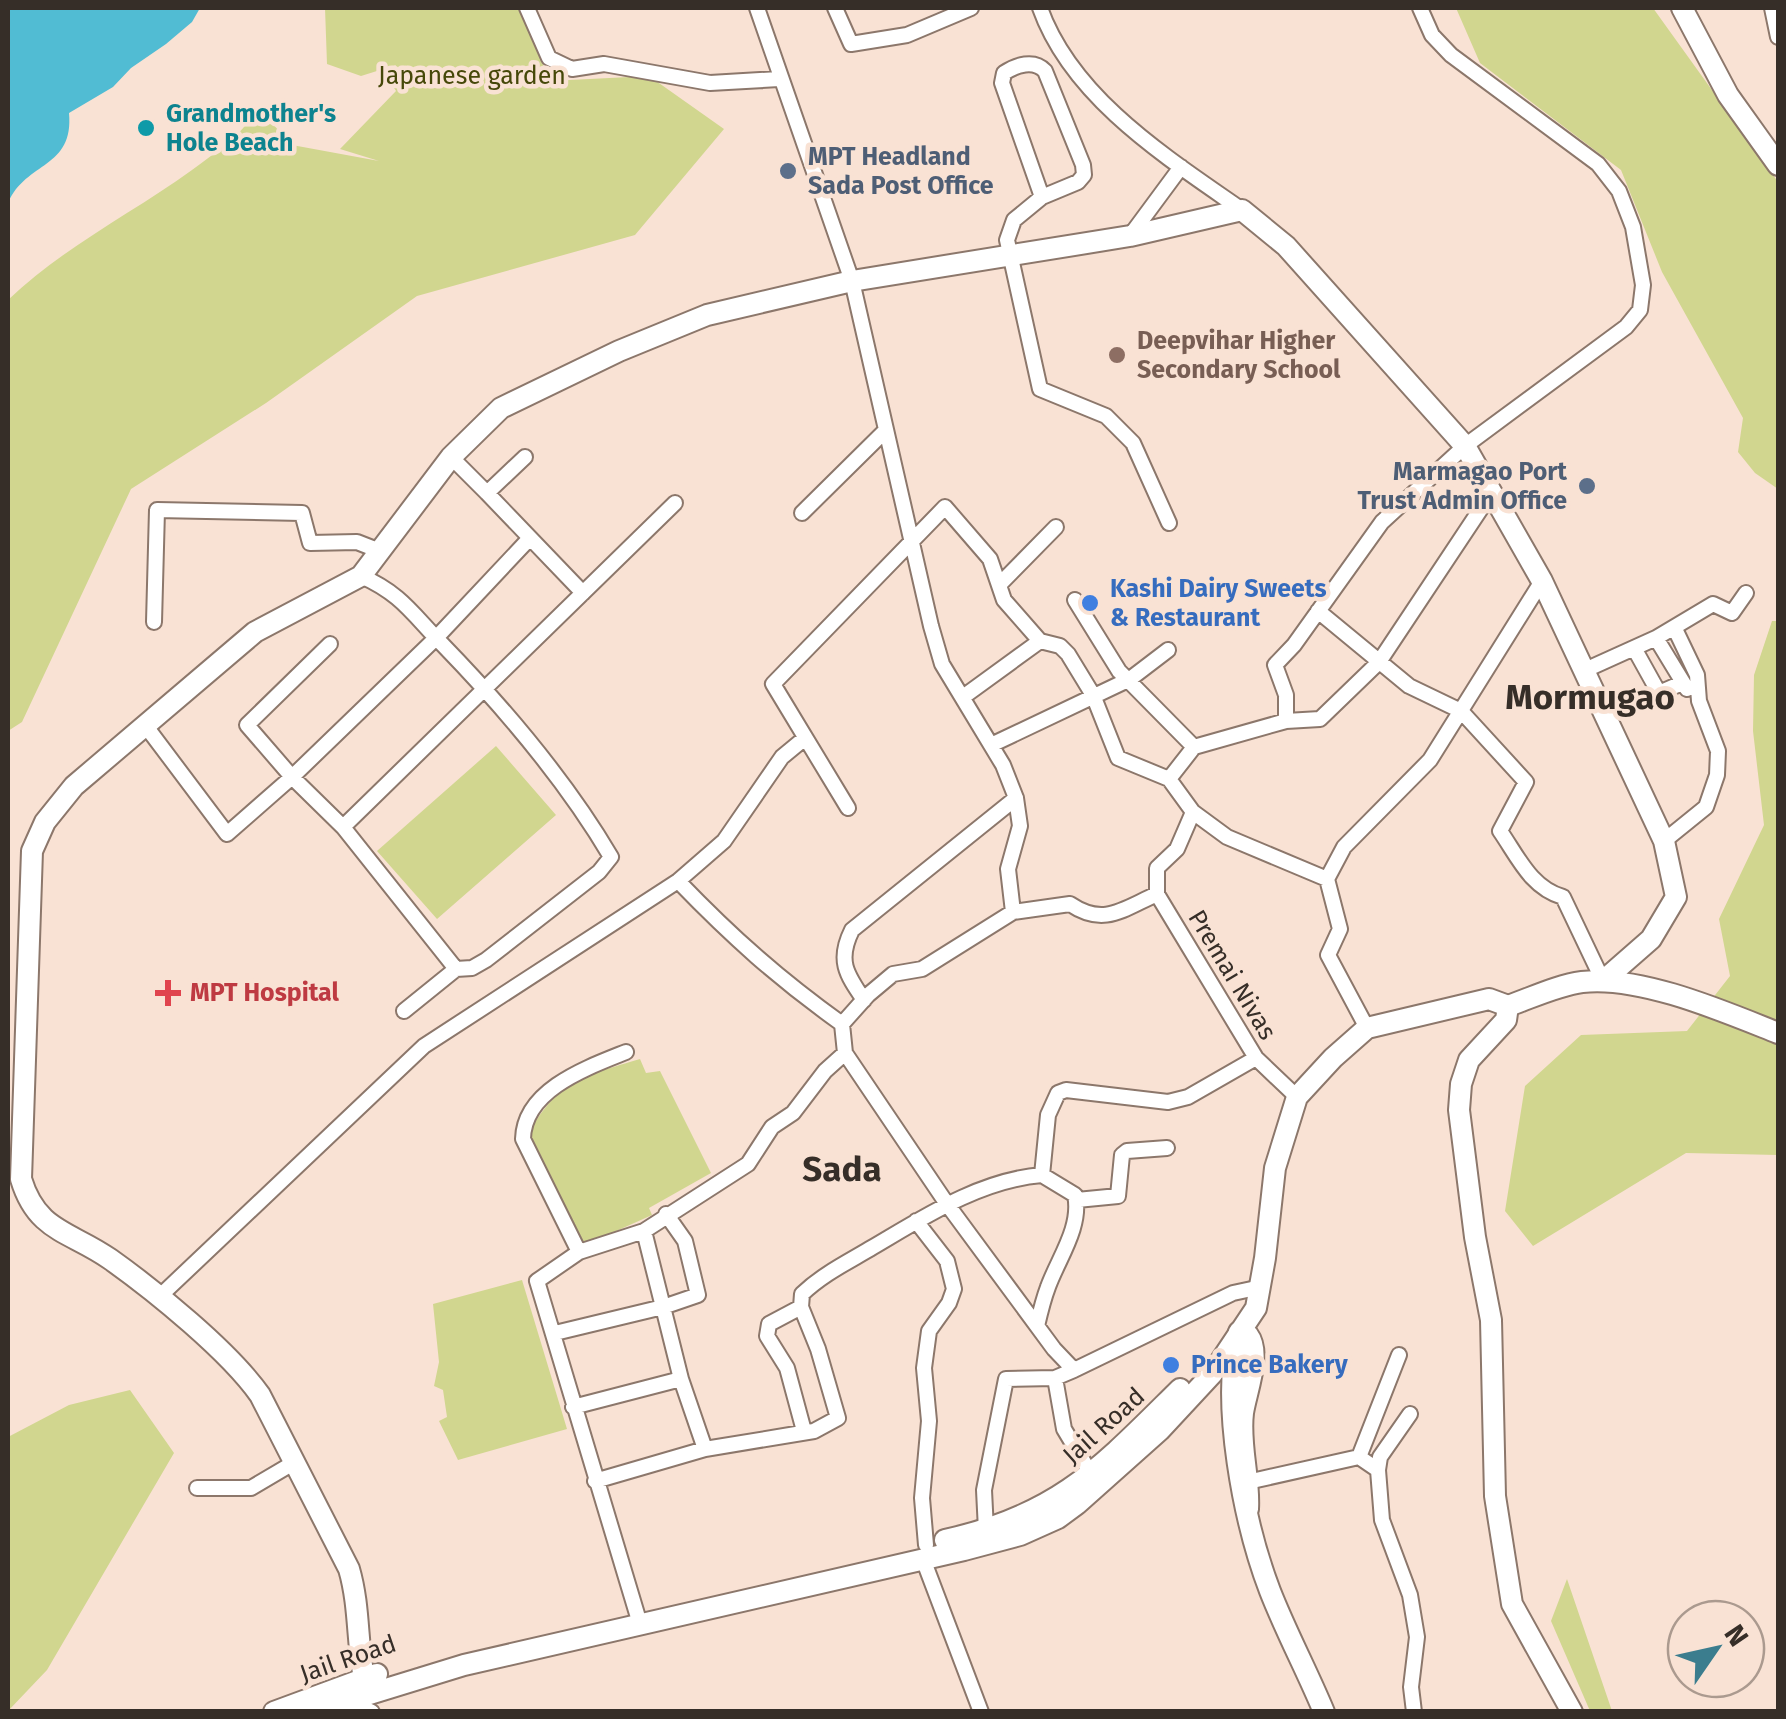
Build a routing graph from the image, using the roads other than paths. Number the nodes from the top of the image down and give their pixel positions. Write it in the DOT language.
graph roads {
  1 [pos="527,8"];
  2 [pos="756,8"];
  3 [pos="835,8"];
  4 [pos="971,8"];
  5 [pos="1040,8"];
  6 [pos="1420,8"];
  7 [pos="1682,8"];
  8 [pos="1772,8"];
  9 [pos="1778,36"];
  10 [pos="779,80"];
  11 [pos="1778,165"];
  12 [pos="1181,167"];
  13 [pos="1042,197"];
  14 [pos="1242,210"];
  15 [pos="1130,236"];
  16 [pos="1010,256"];
  17 [pos="852,281"];
  18 [pos="886,430"];
  19 [pos="1465,446"];
  20 [pos="525,457"];
  21 [pos="451,458"];
  22 [pos="488,493"];
  23 [pos="1494,494"];
  24 [pos="675,502"];
  25 [pos="802,513"];
  26 [pos="1169,523"];
  27 [pos="1056,526"];
  28 [pos="530,538"];
  29 [pos="914,542"];
  30 [pos="380,551"];
  31 [pos="361,576"];
  32 [pos="1542,582"];
  33 [pos="999,585"];
  34 [pos="583,593"];
  35 [pos="1746,593"];
  36 [pos="1075,600"];
  37 [pos="1318,611"];
  38 [pos="154,622"];
  39 [pos="1675,629"];
  40 [pos="436,638"];
  41 [pos="1656,638"];
  42 [pos="1040,641"];
  43 [pos="330,644"];
  44 [pos="1634,648"];
  45 [pos="1168,650"];
  46 [pos="1379,662"];
  47 [pos="1583,671"];
  48 [pos="1130,679"];
  49 [pos="1682,683"];
  50 [pos="486,690"];
  51 [pos="1092,695"];
  52 [pos="963,697"];
  53 [pos="1699,701"];
  54 [pos="1460,711"];
  55 [pos="1286,721"];
  56 [pos="145,725"];
  57 [pos="805,738"];
  58 [pos="991,746"];
  59 [pos="1194,747"];
  60 [pos="292,778"];
  61 [pos="1169,779"];
  62 [pos="1016,798"];
  63 [pos="848,808"];
  64 [pos="1194,812"];
  65 [pos="343,826"];
  66 [pos="1664,841"];
  67 [pos="1327,879"];
  68 [pos="678,881"];
  69 [pos="1157,894"];
  70 [pos="1013,912"];
  71 [pos="456,969"];
  72 [pos="1604,981"];
  73 [pos="864,1000"];
  74 [pos="1508,1006"];
  75 [pos="404,1011"];
  76 [pos="842,1024"];
  77 [pos="1367,1028"];
  78 [pos="1778,1033"];
  79 [pos="626,1052"];
  80 [pos="845,1053"];
  81 [pos="1256,1058"];
  82 [pos="1297,1097"];
  83 [pos="1167,1148"];
  84 [pos="1042,1175"];
  85 [pos="1076,1200"];
  86 [pos="946,1204"];
  87 [pos="666,1214"];
  88 [pos="916,1222"];
  89 [pos="644,1230"];
  90 [pos="578,1252"];
  91 [pos="1260,1288"];
  92 [pos="158,1298"];
  93 [pos="801,1306"];
  94 [pos="663,1308"];
  95 [pos="1037,1326"];
  96 [pos="1239,1332"];
  97 [pos="555,1333"];
  98 [pos="1399,1355"];
  99 [pos="1074,1370"];
  100 [pos="1055,1378"];
  101 [pos="681,1379"];
  102 [pos="573,1408"];
  103 [pos="1410,1414"];
  104 [pos="804,1431"];
  105 [pos="706,1449"];
  106 [pos="1359,1457"];
  107 [pos="295,1462"];
  108 [pos="1378,1470"];
  109 [pos="1092,1474"];
  110 [pos="596,1480"];
  111 [pos="1245,1483"];
  112 [pos="196,1488"];
  113 [pos="986,1530"];
  114 [pos="925,1552"];
  115 [pos="638,1617"];
  116 [pos="342,1693"];
  117 [pos="367,1694"];
  118 [pos="274,1712"];
  119 [pos="312,1712"];
  120 [pos="982,1712"];
  121 [pos="1324,1712"];
  122 [pos="1414,1712"];
  123 [pos="1572,1712"];
  1 -- 10 [label="street"];
  2 -- 10 [label="street"];
  3 -- 4 [label="street"];
  5 -- 12 [label="street"];
  6 -- 19 [label="street"];
  7 -- 11 [label="street"];
  8 -- 9 [label="street"];
  10 -- 17 [label="street"];
  12 -- 14 [label="street"];
  12 -- 15 [label="street"];
  13 -- 13 [label="street"];
  13 -- 16 [label="street"];
  14 -- 15 [label="street"];
  14 -- 19 [label="street"];
  15 -- 16 [label="street"];
  16 -- 17 [label="street"];
  16 -- 26 [label="street"];
  17 -- 18 [label="street"];
  17 -- 21 [label="street"];
  18 -- 25 [label="street"];
  18 -- 29 [label="street"];
  19 -- 23 [label="street"];
  19 -- 37 [label="street"];
  20 -- 22 [label="street"];
  21 -- 22 [label="street"];
  21 -- 30 [label="street"];
  22 -- 28 [label="street"];
  23 -- 32 [label="street"];
  23 -- 46 [label="street"];
  24 -- 34 [label="street"];
  27 -- 33 [label="street"];
  28 -- 34 [label="street"];
  28 -- 40 [label="street"];
  29 -- 33 [label="street"];
  29 -- 52 [label="street"];
  29 -- 57 [label="street"];
  30 -- 31 [label="street"];
  30 -- 38 [label="street"];
  31 -- 40 [label="street"];
  31 -- 56 [label="street"];
  32 -- 47 [label="street"];
  32 -- 54 [label="street"];
  33 -- 42 [label="street"];
  34 -- 50 [label="street"];
  35 -- 39 [label="street"];
  36 -- 48 [label="street"];
  37 -- 46 [label="street"];
  37 -- 55 [label="street"];
  39 -- 41 [label="street"];
  39 -- 53 [label="street"];
  40 -- 50 [label="street"];
  40 -- 60 [label="street"];
  41 -- 44 [label="street"];
  41 -- 49 [label="street"];
  42 -- 51 [label="street"];
  42 -- 52 [label="street"];
  43 -- 60 [label="street"];
  44 -- 47 [label="street"];
  44 -- 49 [label="street"];
  45 -- 48 [label="street"];
  46 -- 54 [label="street"];
  46 -- 55 [label="street"];
  47 -- 66 [label="street"];
  48 -- 51 [label="street"];
  48 -- 59 [label="street"];
  49 -- 53 [label="street"];
  50 -- 65 [label="street"];
  50 -- 71 [label="street"];
  51 -- 58 [label="street"];
  51 -- 61 [label="street"];
  52 -- 58 [label="street"];
  53 -- 66 [label="street"];
  54 -- 67 [label="street"];
  54 -- 72 [label="street"];
  55 -- 59 [label="street"];
  56 -- 60 [label="street"];
  56 -- 92 [label="street"];
  57 -- 63 [label="street"];
  57 -- 68 [label="street"];
  58 -- 62 [label="street"];
  59 -- 61 [label="street"];
  60 -- 65 [label="street"];
  61 -- 64 [label="street"];
  62 -- 70 [label="street"];
  62 -- 73 [label="street"];
  64 -- 67 [label="street"];
  64 -- 69 [label="street"];
  65 -- 71 [label="street"];
  66 -- 72 [label="street"];
  67 -- 77 [label="street"];
  68 -- 76 [label="street"];
  68 -- 92 [label="street"];
  69 -- 70 [label="street, Premai Nivas"];
  69 -- 81 [label="street, Premai Nivas"];
  70 -- 73 [label="street"];
  71 -- 75 [label="street"];
  72 -- 74 [label="street"];
  72 -- 78 [label="street"];
  73 -- 76 [label="street"];
  74 -- 77 [label="street"];
  74 -- 123 [label="street"];
  76 -- 80 [label="street"];
  77 -- 82 [label="street"];
  79 -- 90 [label="street"];
  80 -- 86 [label="street"];
  80 -- 87 [label="street"];
  81 -- 82 [label="street, Premai Nivas"];
  81 -- 84 [label="street"];
  82 -- 91 [label="street"];
  83 -- 85 [label="street"];
  84 -- 85 [label="street"];
  84 -- 86 [label="street"];
  85 -- 95 [label="street"];
  86 -- 88 [label="street"];
  86 -- 95 [label="street"];
  87 -- 89 [label="street"];
  87 -- 94 [label="street"];
  88 -- 93 [label="street"];
  88 -- 114 [label="street"];
  89 -- 90 [label="street"];
  89 -- 94 [label="street"];
  90 -- 97 [label="street"];
  91 -- 96 [label="street"];
  91 -- 99 [label="street"];
  92 -- 107 [label="street"];
  93 -- 104 [label="street"];
  93 -- 104 [label="street"];
  94 -- 97 [label="street"];
  94 -- 101 [label="street"];
  95 -- 99 [label="street"];
  96 -- 109 [label="street, Jail Road"];
  96 -- 111 [label="street"];
  96 -- 114 [label="street, Jail Road"];
  97 -- 102 [label="street"];
  98 -- 106 [label="street"];
  99 -- 100 [label="street"];
  100 -- 109 [label="street"];
  100 -- 113 [label="street"];
  101 -- 102 [label="street"];
  101 -- 105 [label="street"];
  102 -- 110 [label="street"];
  103 -- 108 [label="street"];
  104 -- 105 [label="street"];
  105 -- 110 [label="street"];
  106 -- 108 [label="street"];
  106 -- 111 [label="street"];
  107 -- 112 [label="street"];
  107 -- 117 [label="street"];
  108 -- 122 [label="street"];
  109 -- 113 [label="street, Jail Road"];
  110 -- 115 [label="street"];
  111 -- 121 [label="street"];
  113 -- 114 [label="street, Jail Road"];
  114 -- 115 [label="street, Jail Road"];
  114 -- 120 [label="street"];
  115 -- 117 [label="street, Jail Road"];
  116 -- 117 [label="street, Jail Road"];
  116 -- 117 [label="street"];
  116 -- 118 [label="street, Jail Road"];
  116 -- 119 [label="street, Jail Road"];
}
